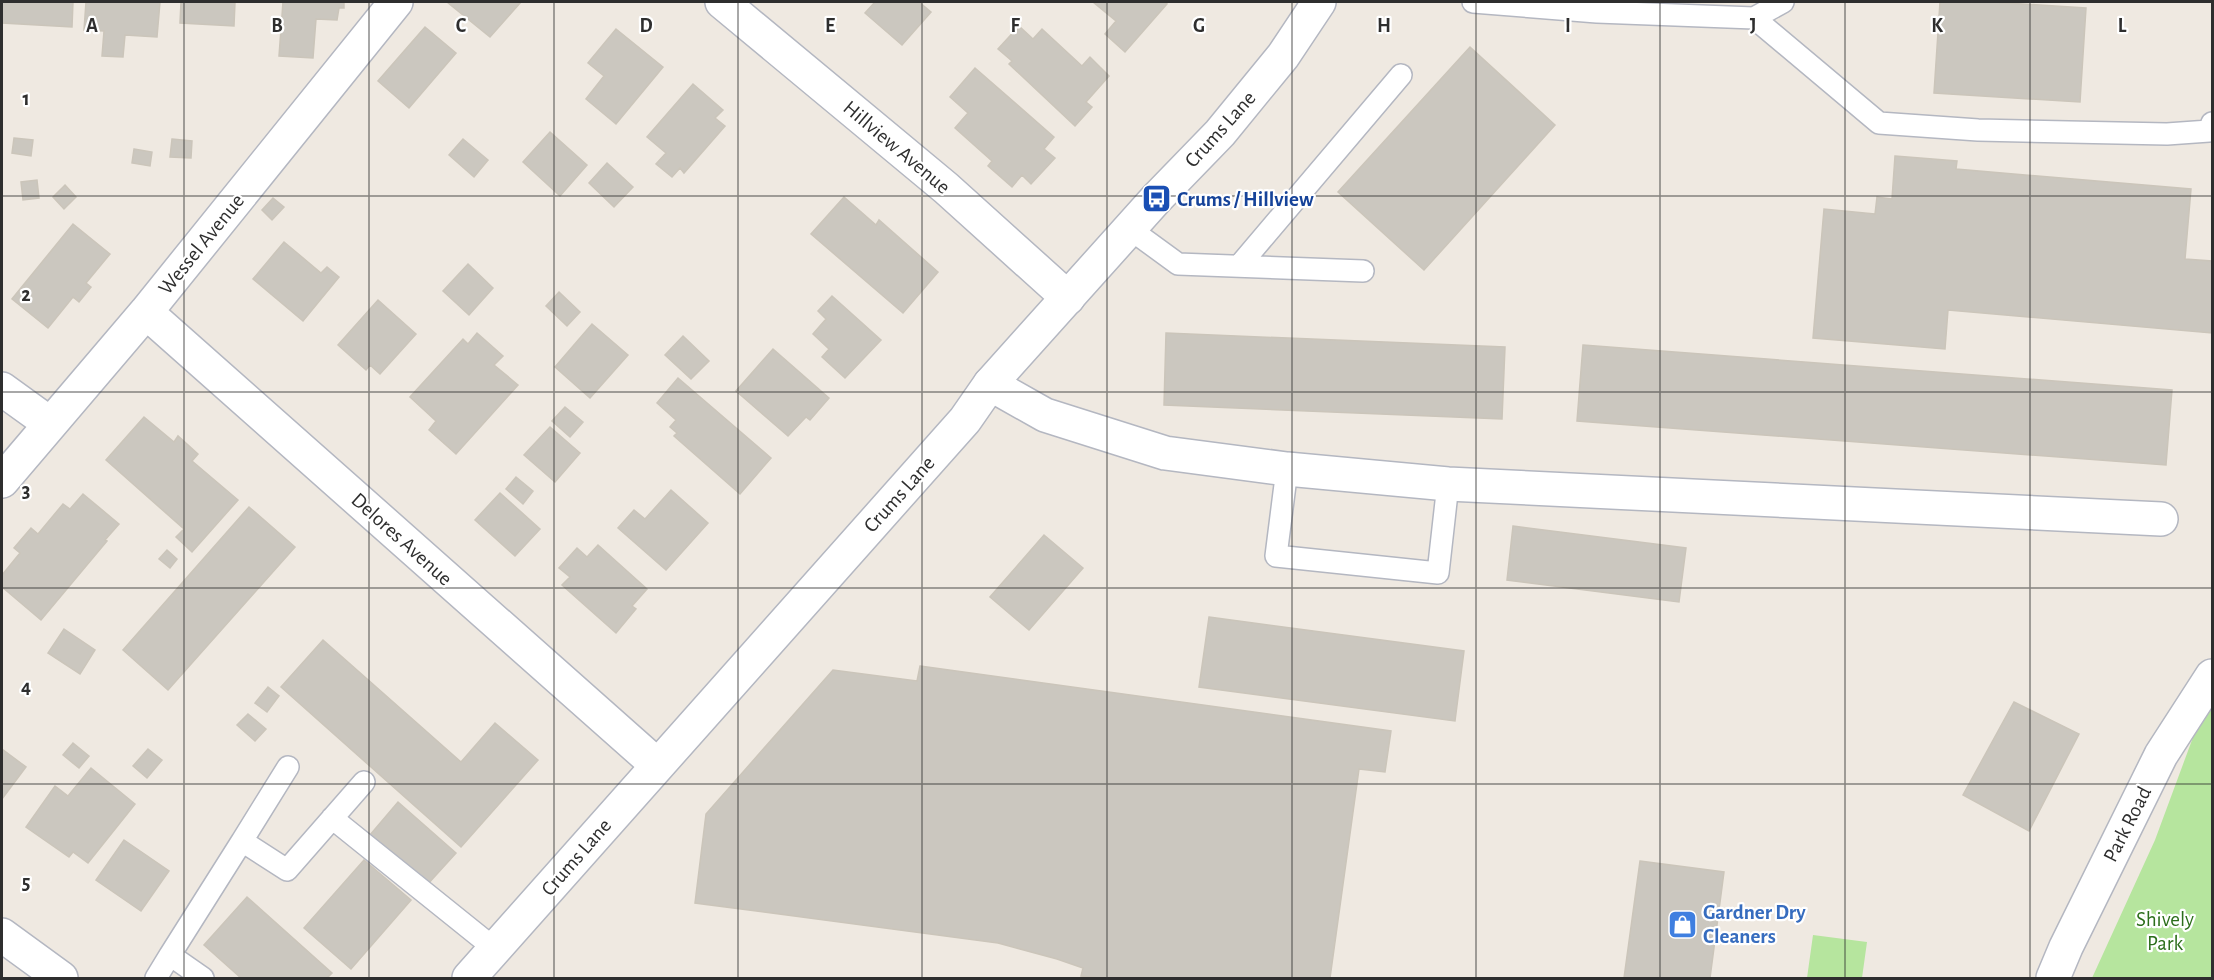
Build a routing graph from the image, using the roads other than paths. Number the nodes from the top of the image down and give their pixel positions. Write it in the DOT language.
graph roads {
  1 [pos="396,2"];
  2 [pos="722,2"];
  3 [pos="1319,2"];
  4 [pos="1473,2"];
  5 [pos="1622,2"];
  6 [pos="1783,2"];
  7 [pos="1597,12"];
  8 [pos="1754,18"];
  9 [pos="1401,75"];
  10 [pos="2212,123"];
  11 [pos="1130,229"];
  12 [pos="1239,266"];
  13 [pos="1363,271"];
  14 [pos="1068,298"];
  15 [pos="147,312"];
  16 [pos="990,384"];
  17 [pos="2,388"];
  18 [pos="50,423"];
  19 [pos="1287,469"];
  20 [pos="2,481"];
  21 [pos="1448,484"];
  22 [pos="2161,519"];
  23 [pos="2212,676"];
  24 [pos="657,765"];
  25 [pos="288,767"];
  26 [pos="364,782"];
  27 [pos="332,818"];
  28 [pos="242,841"];
  29 [pos="2,935"];
  30 [pos="495,949"];
  31 [pos="170,955"];
  32 [pos="61,978"];
  33 [pos="156,978"];
  34 [pos="202,978"];
  35 [pos="469,978"];
  36 [pos="2053,978"];
  1 -- 15 [label="street, Wessel Avenue"];
  2 -- 14 [label="street, Hillview Avenue"];
  3 -- 11 [label="street, Crums Lane"];
  4 -- 7 [label="lane"];
  5 -- 7 [label="lane"];
  6 -- 8 [label="lane"];
  7 -- 8 [label="lane"];
  8 -- 10 [label="lane"];
  9 -- 12 [label="lane"];
  11 -- 12 [label="lane"];
  11 -- 14 [label="street, Crums Lane"];
  12 -- 13 [label="lane"];
  14 -- 16 [label="street, Crums Lane"];
  15 -- 18 [label="street, Wessel Avenue"];
  15 -- 24 [label="street, Delores Avenue"];
  16 -- 19 [label="street"];
  16 -- 24 [label="street, Crums Lane"];
  17 -- 18 [label="street"];
  18 -- 20 [label="street, Wessel Avenue"];
  19 -- 21 [label="street"];
  19 -- 21 [label="lane"];
  21 -- 22 [label="street"];
  23 -- 36 [label="street, Park Road"];
  24 -- 30 [label="street, Crums Lane"];
  25 -- 28 [label="lane"];
  26 -- 27 [label="lane"];
  27 -- 28 [label="lane"];
  27 -- 30 [label="lane"];
  28 -- 31 [label="lane"];
  29 -- 32 [label="street"];
  30 -- 35 [label="street, Crums Lane"];
  31 -- 33 [label="lane"];
  31 -- 34 [label="lane"];
}
